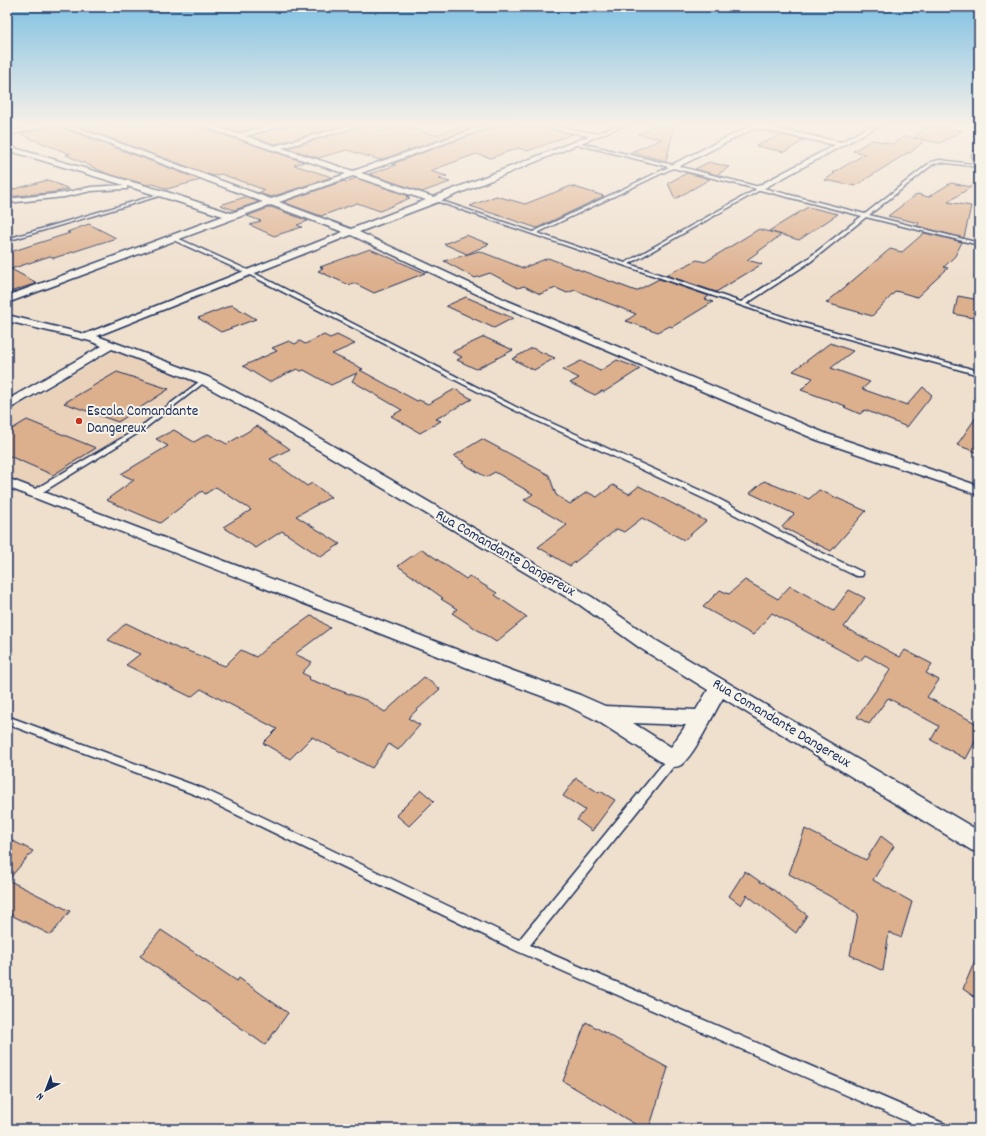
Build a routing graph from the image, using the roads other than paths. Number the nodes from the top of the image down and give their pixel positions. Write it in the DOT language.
graph roads {
  1 [pos="105,177"];
  2 [pos="204,177"];
  3 [pos="344,177"];
  4 [pos="367,177"];
  5 [pos="493,177"];
  6 [pos="651,177"];
  7 [pos="715,177"];
  8 [pos="781,177"];
  9 [pos="914,177"];
  10 [pos="142,188"];
  11 [pos="759,189"];
  12 [pos="164,194"];
  13 [pos="435,200"];
  14 [pos="7,201"];
  15 [pos="272,202"];
  16 [pos="231,216"];
  17 [pos="865,216"];
  18 [pos="351,232"];
  19 [pos="534,233"];
  20 [pos="173,238"];
  21 [pos="7,240"];
  22 [pos="979,244"];
  23 [pos="625,265"];
  24 [pos="248,272"];
  25 [pos="7,300"];
  26 [pos="742,304"];
  27 [pos="7,318"];
  28 [pos="86,337"];
  29 [pos="111,345"];
  30 [pos="979,373"];
  31 [pos="204,380"];
  32 [pos="7,405"];
  33 [pos="7,482"];
  34 [pos="979,492"];
  35 [pos="35,493"];
  36 [pos="859,574"];
  37 [pos="719,688"];
  38 [pos="603,714"];
  39 [pos="701,718"];
  40 [pos="7,720"];
  41 [pos="673,758"];
  42 [pos="979,842"];
  43 [pos="521,947"];
  44 [pos="940,1129"];
  1 -- 10 [label="street"];
  2 -- 15 [label="street"];
  3 -- 15 [label="street"];
  4 -- 13 [label="street"];
  5 -- 13 [label="street"];
  6 -- 19 [label="lane"];
  7 -- 11 [label="lane"];
  8 -- 11 [label="street"];
  9 -- 17 [label="lane"];
  10 -- 12 [label="street"];
  10 -- 14 [label="street"];
  11 -- 17 [label="lane"];
  11 -- 23 [label="lane"];
  12 -- 16 [label="street"];
  12 -- 21 [label="lane"];
  13 -- 18 [label="street"];
  13 -- 19 [label="lane"];
  15 -- 16 [label="street"];
  15 -- 18 [label="street"];
  16 -- 20 [label="street"];
  17 -- 22 [label="lane"];
  17 -- 26 [label="lane"];
  18 -- 24 [label="street"];
  18 -- 34 [label="street"];
  19 -- 23 [label="lane"];
  20 -- 24 [label="lane"];
  20 -- 25 [label="street"];
  23 -- 26 [label="lane"];
  24 -- 28 [label="street"];
  24 -- 36 [label="lane"];
  26 -- 30 [label="lane"];
  27 -- 28 [label="street, Rua Comandante Dangereux"];
  28 -- 29 [label="street, Rua Comandante Dangereux"];
  29 -- 31 [label="street, Rua Comandante Dangereux"];
  29 -- 32 [label="street"];
  31 -- 35 [label="lane"];
  31 -- 37 [label="street, Rua Comandante Dangereux"];
  33 -- 35 [label="street"];
  35 -- 38 [label="street"];
  37 -- 39 [label="street"];
  37 -- 42 [label="street, Rua Comandante Dangereux"];
  38 -- 39 [label="street"];
  38 -- 41 [label="street"];
  39 -- 41 [label="street"];
  40 -- 43 [label="lane"];
  41 -- 43 [label="lane"];
  43 -- 44 [label="lane"];
}
